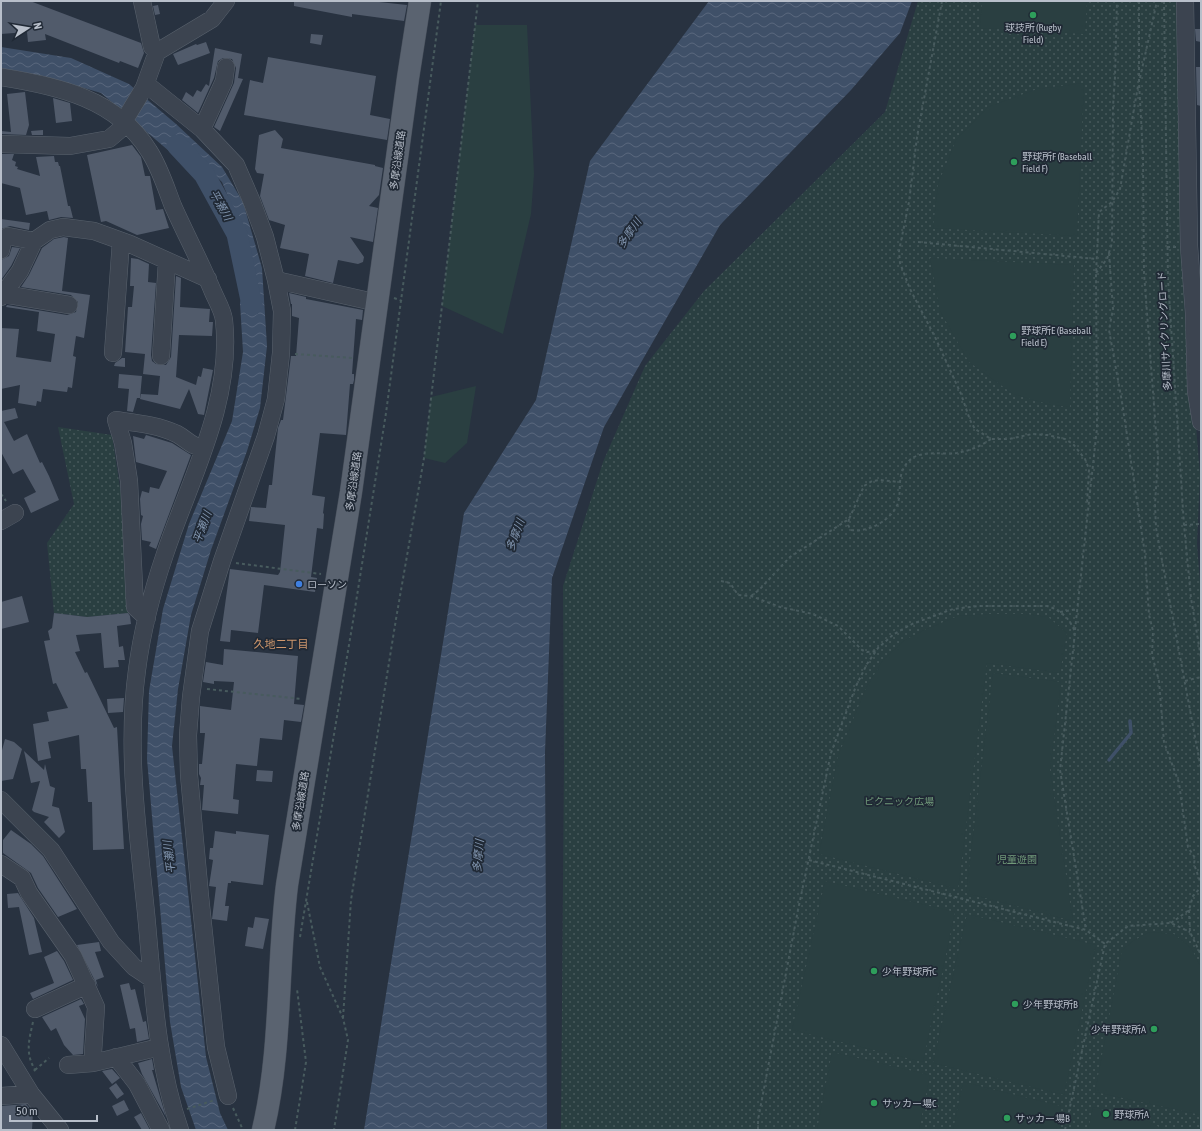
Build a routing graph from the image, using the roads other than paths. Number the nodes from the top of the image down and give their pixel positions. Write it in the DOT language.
graph roads {
  1 [pos="142,1"];
  2 [pos="226,1"];
  3 [pos="420,1"];
  4 [pos="1186,1"];
  5 [pos="157,52"];
  6 [pos="1,77"];
  7 [pos="229,78"];
  8 [pos="145,86"];
  9 [pos="126,119"];
  10 [pos="202,129"];
  11 [pos="1,144"];
  12 [pos="1201,154"];
  13 [pos="1189,207"];
  14 [pos="34,241"];
  15 [pos="121,241"];
  16 [pos="1,250"];
  17 [pos="167,262"];
  18 [pos="208,279"];
  19 [pos="276,280"];
  20 [pos="2,295"];
  21 [pos="378,303"];
  22 [pos="69,305"];
  23 [pos="113,353"];
  24 [pos="161,356"];
  25 [pos="1201,422"];
  26 [pos="204,448"];
  27 [pos="147,618"];
  28 [pos="1,800"];
  29 [pos="1,864"];
  30 [pos="152,979"];
  31 [pos="86,985"];
  32 [pos="35,1009"];
  33 [pos="1,1045"];
  34 [pos="160,1047"];
  35 [pos="93,1053"];
  36 [pos="116,1057"];
  37 [pos="68,1065"];
  38 [pos="29,1081"];
  39 [pos="1,1096"];
  40 [pos="228,1096"];
  41 [pos="60,1130"];
  42 [pos="160,1130"];
  43 [pos="180,1130"];
  44 [pos="263,1130"];
  1 -- 5 [label="street"];
  2 -- 5 [label="street"];
  3 -- 21 [label="main road, 多摩沿線道路"];
  4 -- 13 [label="street"];
  5 -- 8 [label="street"];
  6 -- 9 [label="street"];
  7 -- 10 [label="street"];
  8 -- 9 [label="street"];
  8 -- 10 [label="street"];
  9 -- 11 [label="street"];
  9 -- 18 [label="street"];
  10 -- 19 [label="street"];
  12 -- 13 [label="street"];
  13 -- 25 [label="street"];
  14 -- 15 [label="street"];
  14 -- 16 [label="street"];
  14 -- 20 [label="street"];
  15 -- 17 [label="street"];
  15 -- 23 [label="street"];
  17 -- 18 [label="street"];
  17 -- 24 [label="street"];
  18 -- 26 [label="street"];
  19 -- 21 [label="street"];
  19 -- 40 [label="street"];
  20 -- 22 [label="street"];
  21 -- 44 [label="main road, 多摩沿線道路"];
  26 -- 27 [label="street"];
  26 -- 27 [label="street"];
  27 -- 30 [label="street"];
  28 -- 30 [label="street"];
  29 -- 31 [label="street"];
  30 -- 34 [label="street"];
  31 -- 32 [label="street"];
  31 -- 35 [label="street"];
  33 -- 38 [label="street"];
  34 -- 36 [label="street"];
  34 -- 43 [label="street"];
  36 -- 37 [label="street"];
  36 -- 42 [label="street"];
  38 -- 39 [label="street"];
  38 -- 41 [label="street"];
}
